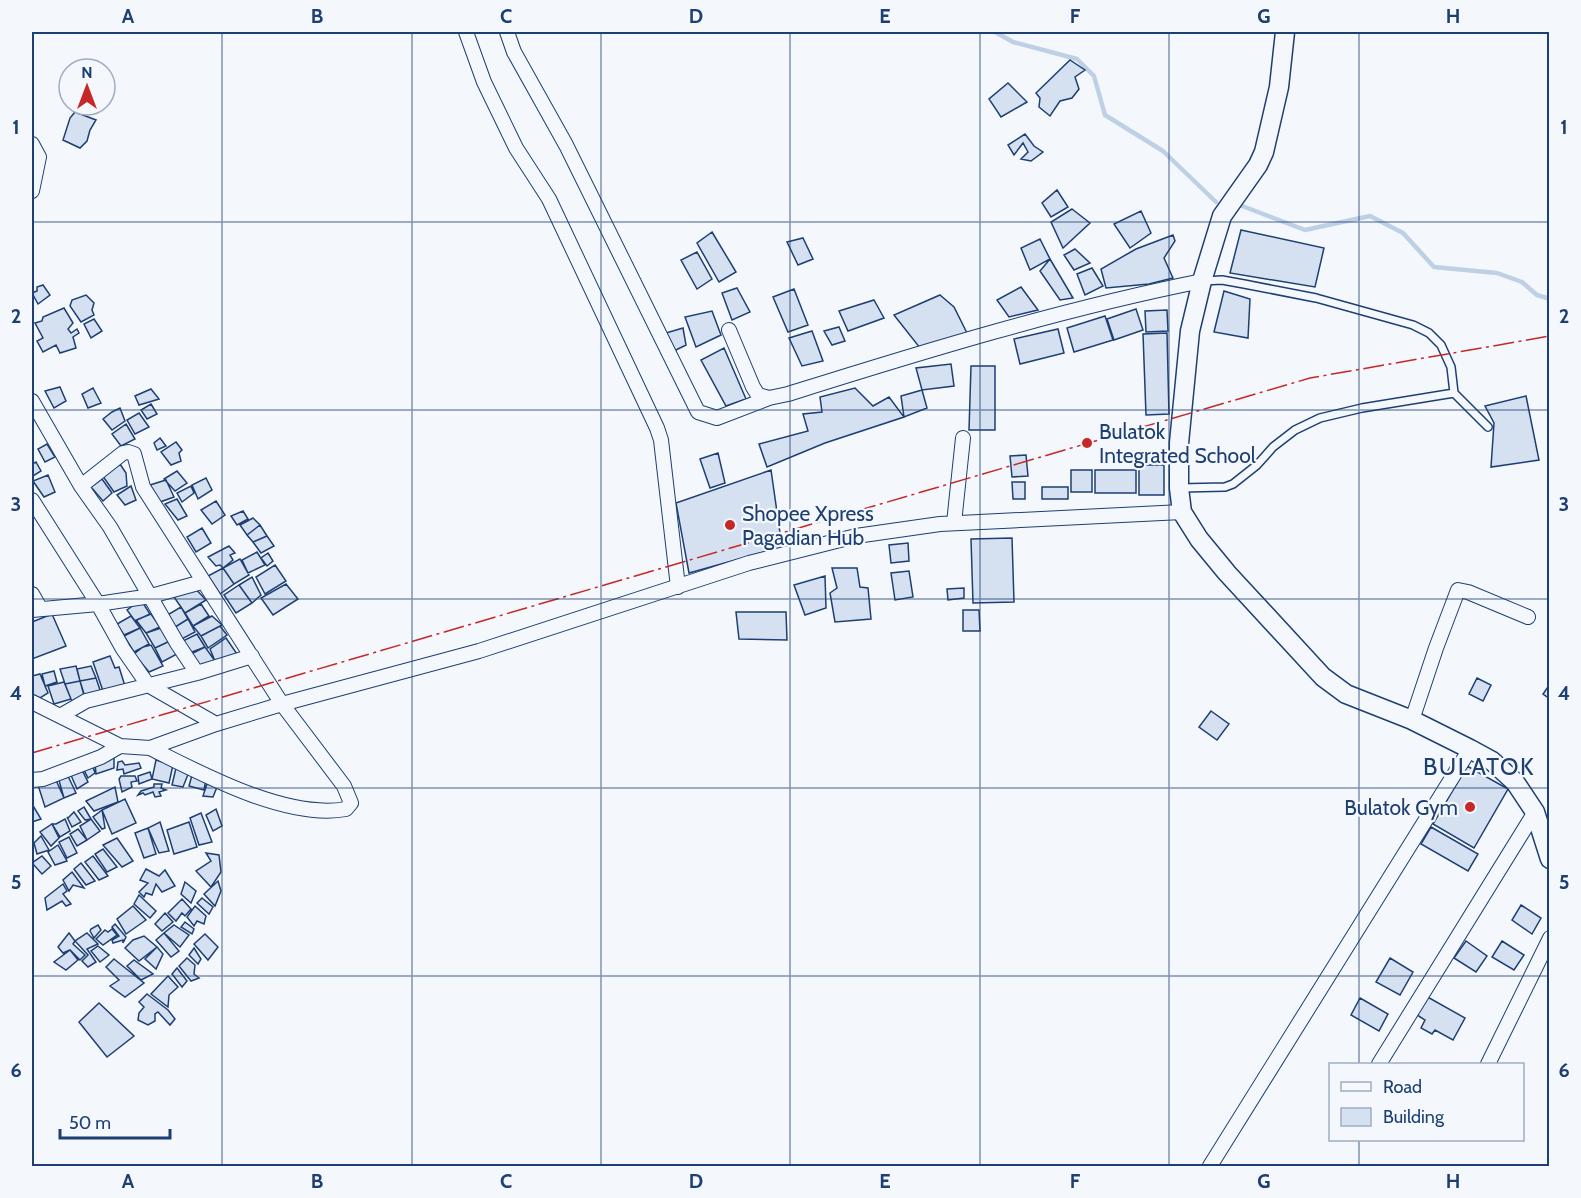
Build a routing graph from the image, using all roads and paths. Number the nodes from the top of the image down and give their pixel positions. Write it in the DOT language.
graph roads {
  1 [pos="466,32"];
  2 [pos="507,32"];
  3 [pos="1285,32"];
  4 [pos="32,144"];
  5 [pos="32,191"];
  6 [pos="1202,281"];
  7 [pos="729,330"];
  8 [pos="1455,393"];
  9 [pos="769,398"];
  10 [pos="32,401"];
  11 [pos="1488,427"];
  12 [pos="963,438"];
  13 [pos="81,486"];
  14 [pos="1179,488"];
  15 [pos="32,501"];
  16 [pos="1182,512"];
  17 [pos="954,523"];
  18 [pos="202,582"];
  19 [pos="678,587"];
  20 [pos="32,594"];
  21 [pos="151,596"];
  22 [pos="98,604"];
  23 [pos="36,609"];
  24 [pos="1528,617"];
  25 [pos="252,656"];
  26 [pos="197,673"];
  27 [pos="148,685"];
  28 [pos="32,702"];
  29 [pos="282,704"];
  30 [pos="60,716"];
  31 [pos="1412,720"];
  32 [pos="216,724"];
  33 [pos="120,746"];
  34 [pos="150,748"];
  35 [pos="1470,749"];
  36 [pos="32,780"];
  37 [pos="1535,812"];
  38 [pos="1550,859"];
  39 [pos="1550,938"];
  40 [pos="1380,1063"];
  41 [pos="1489,1063"];
  42 [pos="1210,1167"];
  1 -- 19 [label="street"];
  2 -- 9 [label="street"];
  3 -- 6 [label="street"];
  4 -- 5 [label="street"];
  6 -- 8 [label="lane"];
  6 -- 9 [label="street"];
  6 -- 14 [label="street"];
  7 -- 9 [label="street"];
  8 -- 11 [label="lane"];
  8 -- 14 [label="lane"];
  10 -- 13 [label="street"];
  12 -- 17 [label="street"];
  13 -- 18 [label="street"];
  13 -- 21 [label="street"];
  14 -- 16 [label="street"];
  15 -- 22 [label="street"];
  16 -- 17 [label="street"];
  16 -- 31 [label="street"];
  17 -- 19 [label="street"];
  18 -- 21 [label="street"];
  18 -- 25 [label="street"];
  19 -- 29 [label="street"];
  20 -- 23 [label="street"];
  21 -- 22 [label="street"];
  21 -- 26 [label="street"];
  22 -- 23 [label="street"];
  22 -- 27 [label="street"];
  24 -- 31 [label="street"];
  25 -- 26 [label="street"];
  25 -- 29 [label="street"];
  26 -- 27 [label="street"];
  27 -- 30 [label="street"];
  27 -- 32 [label="street"];
  28 -- 30 [label="street"];
  29 -- 32 [label="street"];
  29 -- 34 [label="street"];
  30 -- 33 [label="street"];
  31 -- 35 [label="street"];
  32 -- 34 [label="street"];
  33 -- 34 [label="street"];
  33 -- 36 [label="street"];
  35 -- 37 [label="street"];
  35 -- 42 [label="street"];
  37 -- 38 [label="street"];
  37 -- 40 [label="street"];
  39 -- 41 [label="street"];
}
